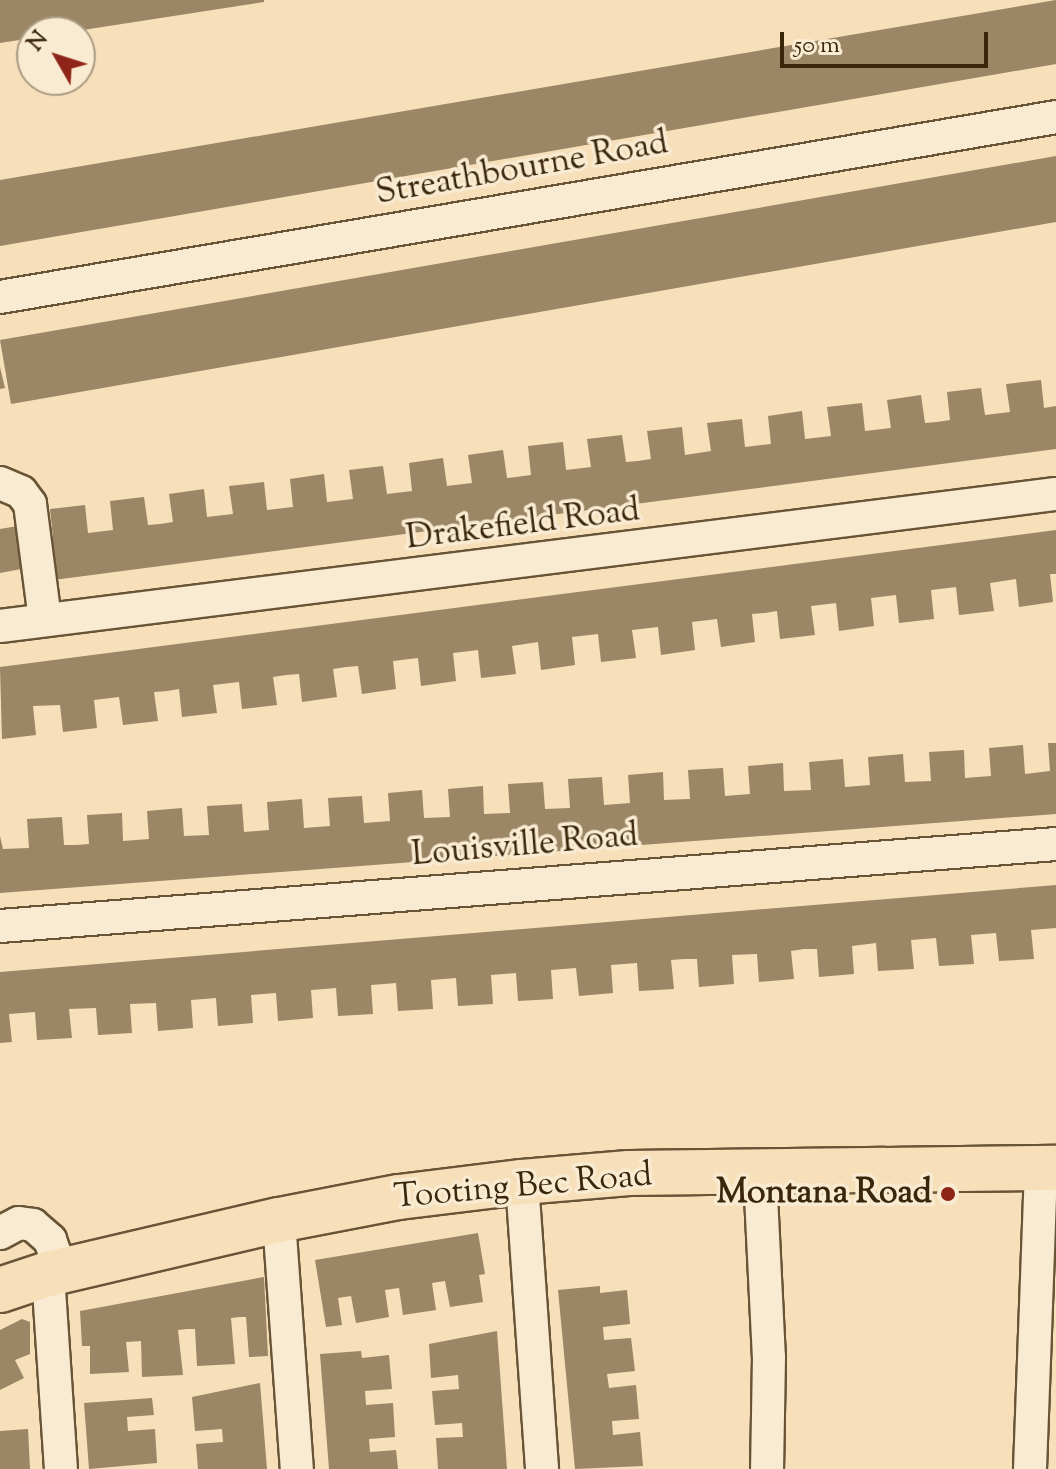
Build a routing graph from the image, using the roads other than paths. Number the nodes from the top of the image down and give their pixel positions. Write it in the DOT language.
graph roads {
  1 [pos="1056,117"];
  2 [pos="0,297"];
  3 [pos="0,483"];
  4 [pos="1056,494"];
  5 [pos="45,620"];
  6 [pos="0,626"];
  7 [pos="1056,844"];
  8 [pos="0,926"];
  9 [pos="1048,1168"];
  10 [pos="760,1175"];
  11 [pos="522,1182"];
  12 [pos="279,1220"];
  13 [pos="0,1233"];
  14 [pos="54,1272"];
  15 [pos="0,1290"];
  16 [pos="61,1469"];
  17 [pos="297,1469"];
  18 [pos="542,1469"];
  19 [pos="767,1469"];
  20 [pos="1030,1469"];
  1 -- 2 [label="street, Streathbourne Road"];
  3 -- 5 [label="street"];
  4 -- 5 [label="street, Drakefield Road"];
  5 -- 6 [label="street, Drakefield Road"];
  7 -- 8 [label="street, Louisville Road"];
  9 -- 10 [label="highway, Tooting Bec Road"];
  9 -- 20 [label="street"];
  10 -- 11 [label="highway, Tooting Bec Road"];
  10 -- 19 [label="street"];
  11 -- 12 [label="highway, Tooting Bec Road"];
  11 -- 18 [label="street"];
  12 -- 14 [label="highway, Tooting Bec Road"];
  12 -- 17 [label="street"];
  13 -- 14 [label="street"];
  14 -- 15 [label="highway, Tooting Bec Road"];
  14 -- 16 [label="street"];
}
